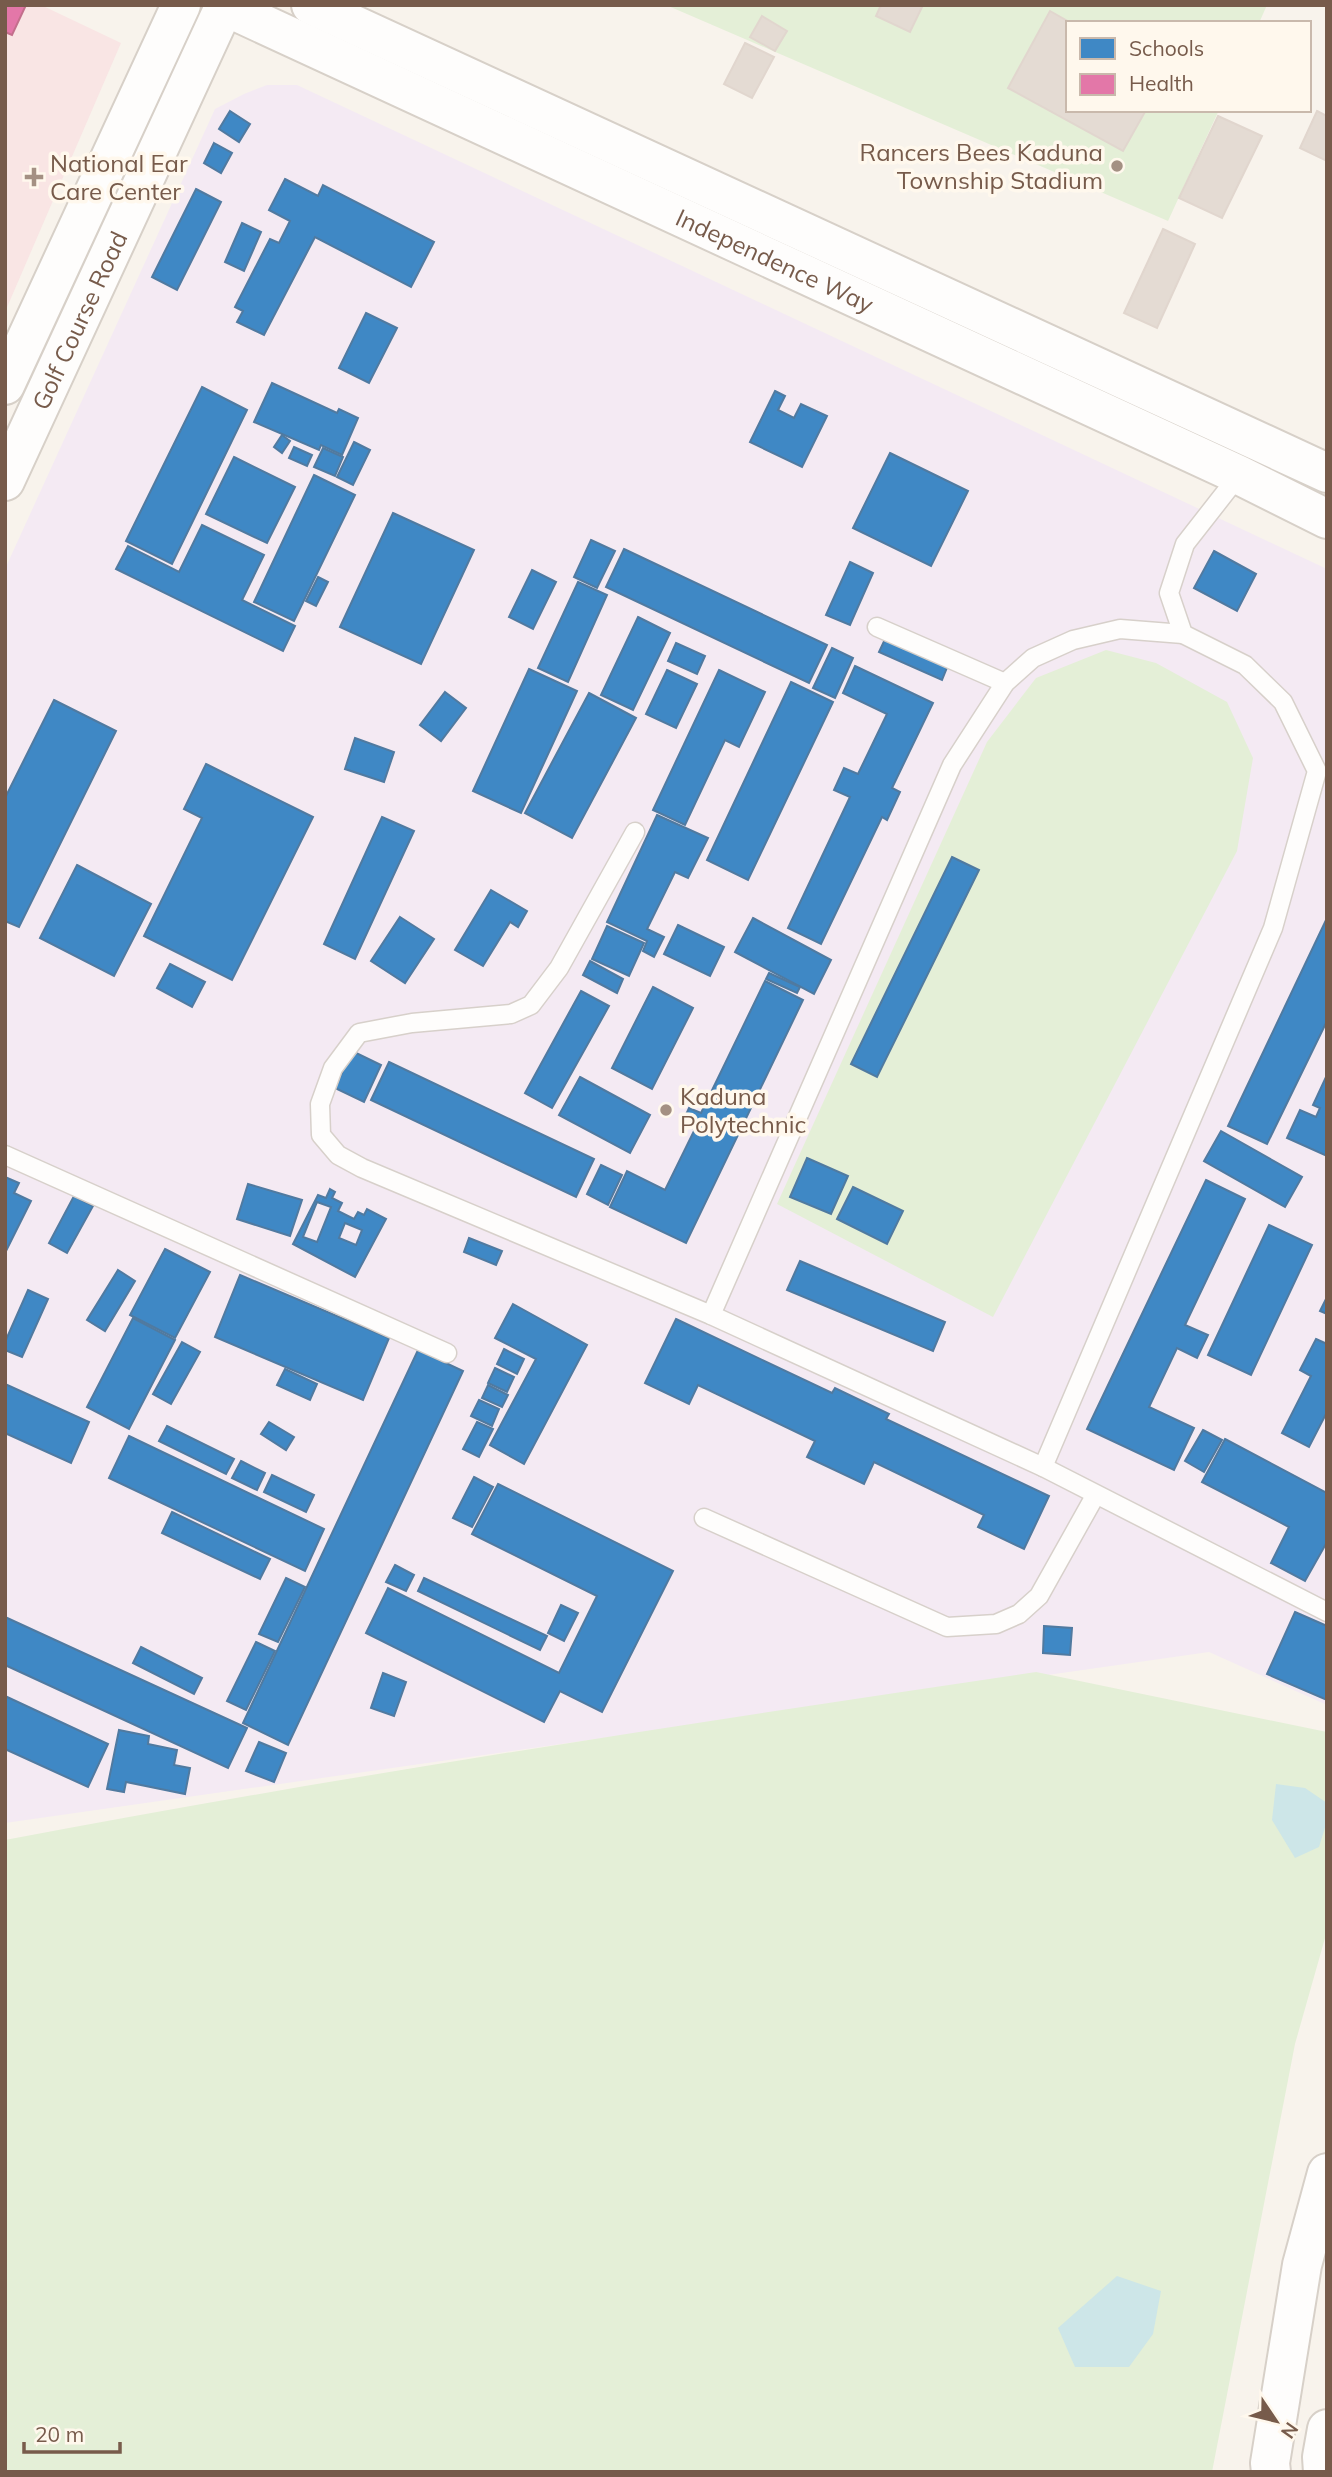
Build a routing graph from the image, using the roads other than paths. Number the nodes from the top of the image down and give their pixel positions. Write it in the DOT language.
graph roads {
  1 [pos="181,5"];
  2 [pos="311,5"];
  3 [pos="224,6"];
  4 [pos="5,385"];
  5 [pos="1327,473"];
  6 [pos="1239,475"];
  7 [pos="5,481"];
  8 [pos="1327,519"];
  9 [pos="877,627"];
  10 [pos="1183,634"];
  11 [pos="1005,683"];
  12 [pos="635,832"];
  13 [pos="5,1155"];
  14 [pos="711,1315"];
  15 [pos="447,1353"];
  16 [pos="1043,1467"];
  17 [pos="1095,1496"];
  18 [pos="704,1518"];
  19 [pos="1327,1612"];
  20 [pos="1327,2173"];
  21 [pos="1327,2429"];
  22 [pos="1271,2472"];
  23 [pos="1323,2472"];
  1 -- 4 [label="main road, Golf Course Road"];
  2 -- 5 [label="main road, Independence Way"];
  3 -- 6 [label="main road, Independence Way"];
  3 -- 7 [label="main road, Golf Course Road"];
  6 -- 8 [label="main road, Independence Way"];
  6 -- 10 [label="lane"];
  9 -- 11 [label="lane"];
  10 -- 11 [label="lane"];
  10 -- 16 [label="lane"];
  11 -- 14 [label="lane"];
  12 -- 14 [label="lane"];
  13 -- 15 [label="lane"];
  14 -- 16 [label="lane"];
  16 -- 17 [label="lane"];
  17 -- 18 [label="lane"];
  17 -- 19 [label="lane"];
  20 -- 22 [label="main road"];
  21 -- 23 [label="main road"];
}
